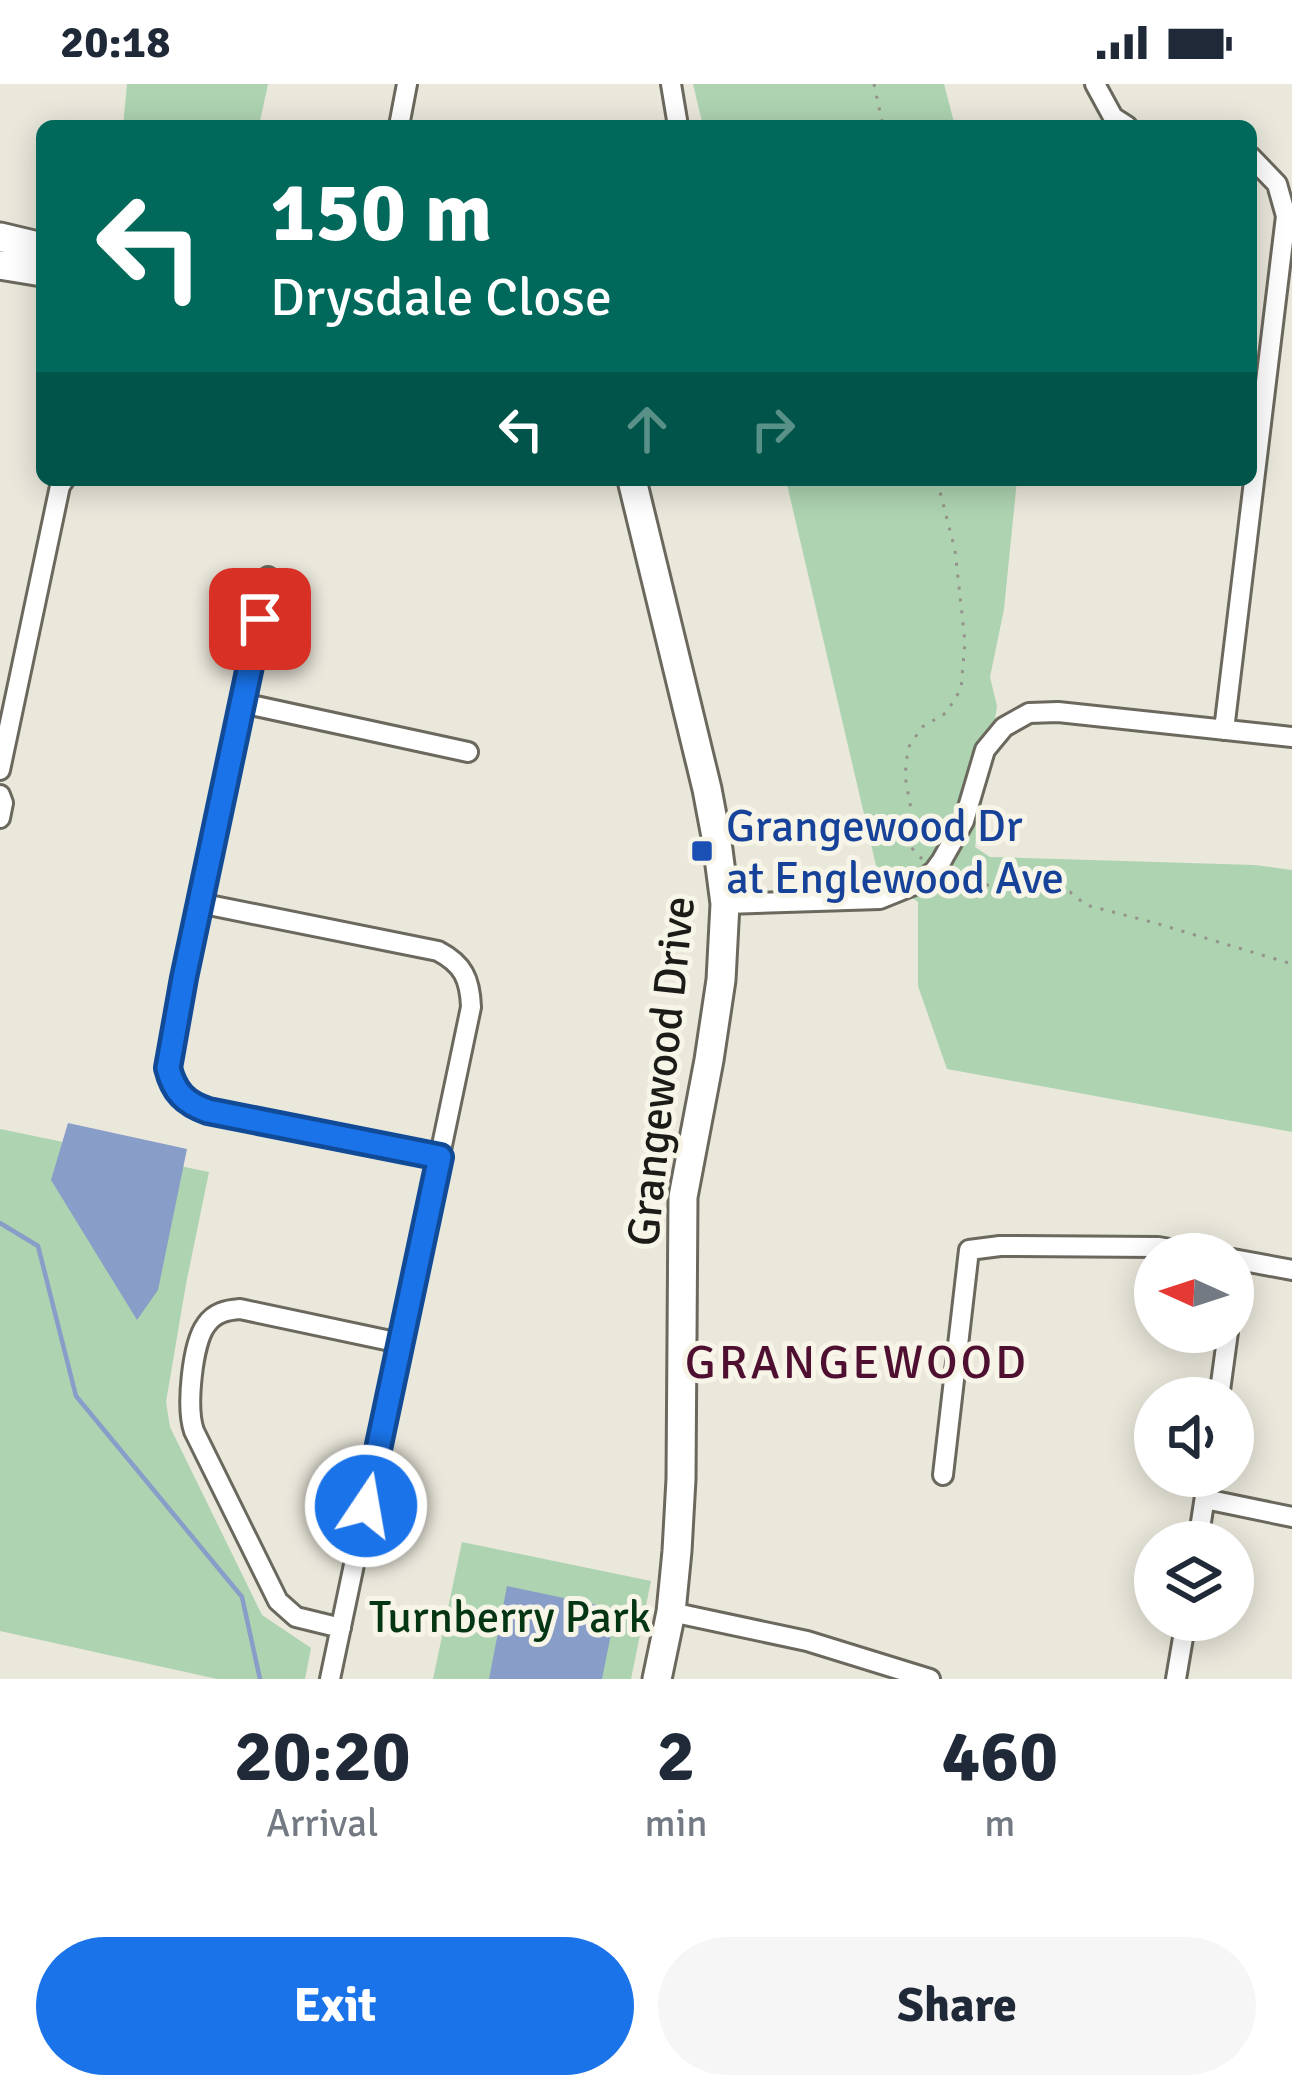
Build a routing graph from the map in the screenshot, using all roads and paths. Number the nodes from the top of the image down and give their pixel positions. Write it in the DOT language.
graph roads {
  1 [pos="407,84"];
  2 [pos="671,84"];
  3 [pos="874,84"];
  4 [pos="1095,84"];
  5 [pos="400,120"];
  6 [pos="677,120"];
  7 [pos="883,120"];
  8 [pos="1118,120"];
  9 [pos="1257,163"];
  10 [pos="0,237"];
  11 [pos="36,246"];
  12 [pos="0,265"];
  13 [pos="36,271"];
  14 [pos="1257,456"];
  15 [pos="60,486"];
  16 [pos="633,486"];
  17 [pos="940,486"];
  18 [pos="1253,486"];
  19 [pos="268,577"];
  20 [pos="242,703"];
  21 [pos="1224,730"];
  22 [pos="1292,737"];
  23 [pos="468,752"];
  24 [pos="0,770"];
  25 [pos="0,795"];
  26 [pos="0,818"];
  27 [pos="934,871"];
  28 [pos="199,903"];
  29 [pos="725,904"];
  30 [pos="1292,964"];
  31 [pos="440,1157"];
  32 [pos="1134,1247"];
  33 [pos="1254,1263"];
  34 [pos="1292,1270"];
  35 [pos="400,1342"];
  36 [pos="943,1475"];
  37 [pos="1204,1499"];
  38 [pos="1292,1517"];
  39 [pos="1201,1521"];
  40 [pos="671,1612"];
  41 [pos="340,1628"];
  42 [pos="1182,1641"];
  43 [pos="330,1679"];
  44 [pos="657,1679"];
  45 [pos="930,1679"];
  46 [pos="1176,1679"];
  1 -- 5 [label="street"];
  2 -- 6 [label="street"];
  3 -- 7 [label="path"];
  4 -- 8 [label="street"];
  9 -- 14 [label="street"];
  10 -- 11 [label="street"];
  12 -- 13 [label="street"];
  15 -- 24 [label="street"];
  16 -- 29 [label="street, Grangewood Drive"];
  17 -- 27 [label="path"];
  18 -- 21 [label="street"];
  19 -- 20 [label="street"];
  20 -- 23 [label="street"];
  20 -- 28 [label="street"];
  21 -- 22 [label="street"];
  21 -- 27 [label="street"];
  25 -- 26 [label="street"];
  27 -- 29 [label="street"];
  27 -- 30 [label="path"];
  28 -- 31 [label="street"];
  28 -- 31 [label="street"];
  29 -- 40 [label="street, Grangewood Drive"];
  31 -- 35 [label="street"];
  32 -- 36 [label="street"];
  33 -- 34 [label="street"];
  35 -- 41 [label="street"];
  35 -- 41 [label="street"];
  37 -- 38 [label="street"];
  37 -- 39 [label="street"];
  40 -- 44 [label="street, Grangewood Drive"];
  40 -- 45 [label="street"];
  41 -- 43 [label="street"];
  42 -- 46 [label="street"];
}
